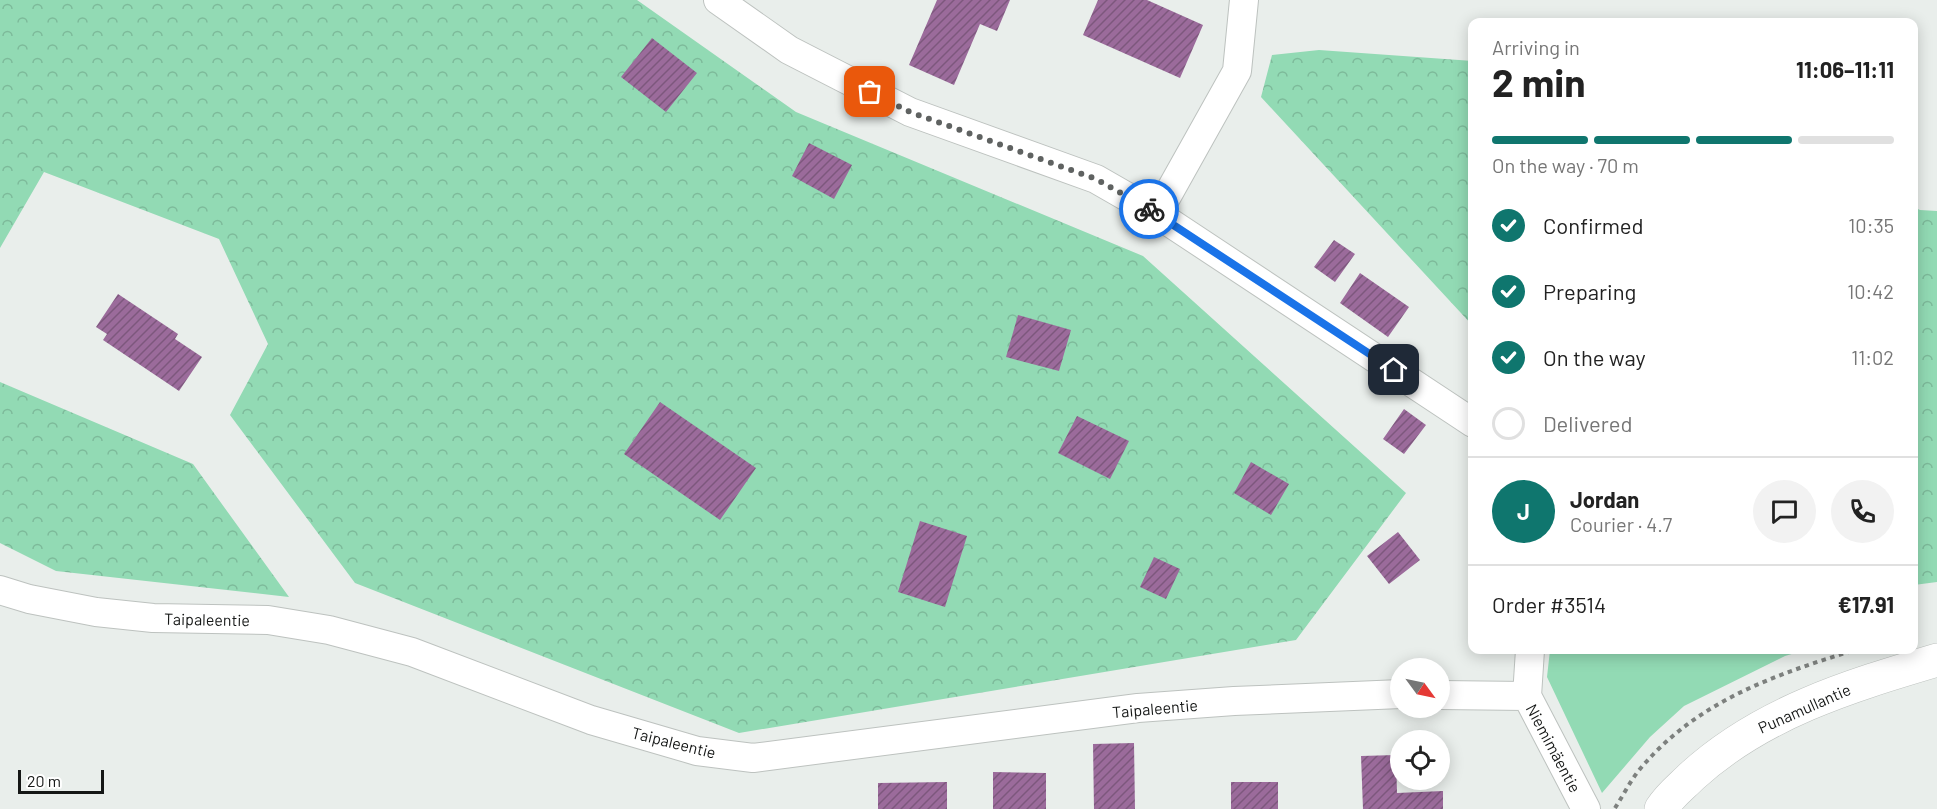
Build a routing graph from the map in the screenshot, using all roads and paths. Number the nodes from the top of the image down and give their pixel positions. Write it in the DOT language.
graph roads {
  1 [pos="718,0"];
  2 [pos="1244,0"];
  3 [pos="1157,213"];
  4 [pos="1468,420"];
  5 [pos="0,590"];
  6 [pos="1530,654"];
  7 [pos="1937,660"];
  8 [pos="1390,694"];
  9 [pos="1450,695"];
  10 [pos="1527,696"];
  11 [pos="1586,809"];
  12 [pos="1661,809"];
  1 -- 3 [label="street"];
  2 -- 3 [label="street"];
  3 -- 4 [label="street"];
  5 -- 8 [label="street, Taipaleentie"];
  6 -- 10 [label="street, Niemimäentie"];
  7 -- 12 [label="street, Punamullantie"];
  9 -- 10 [label="street"];
  10 -- 11 [label="street, Niemimäentie"];
}
